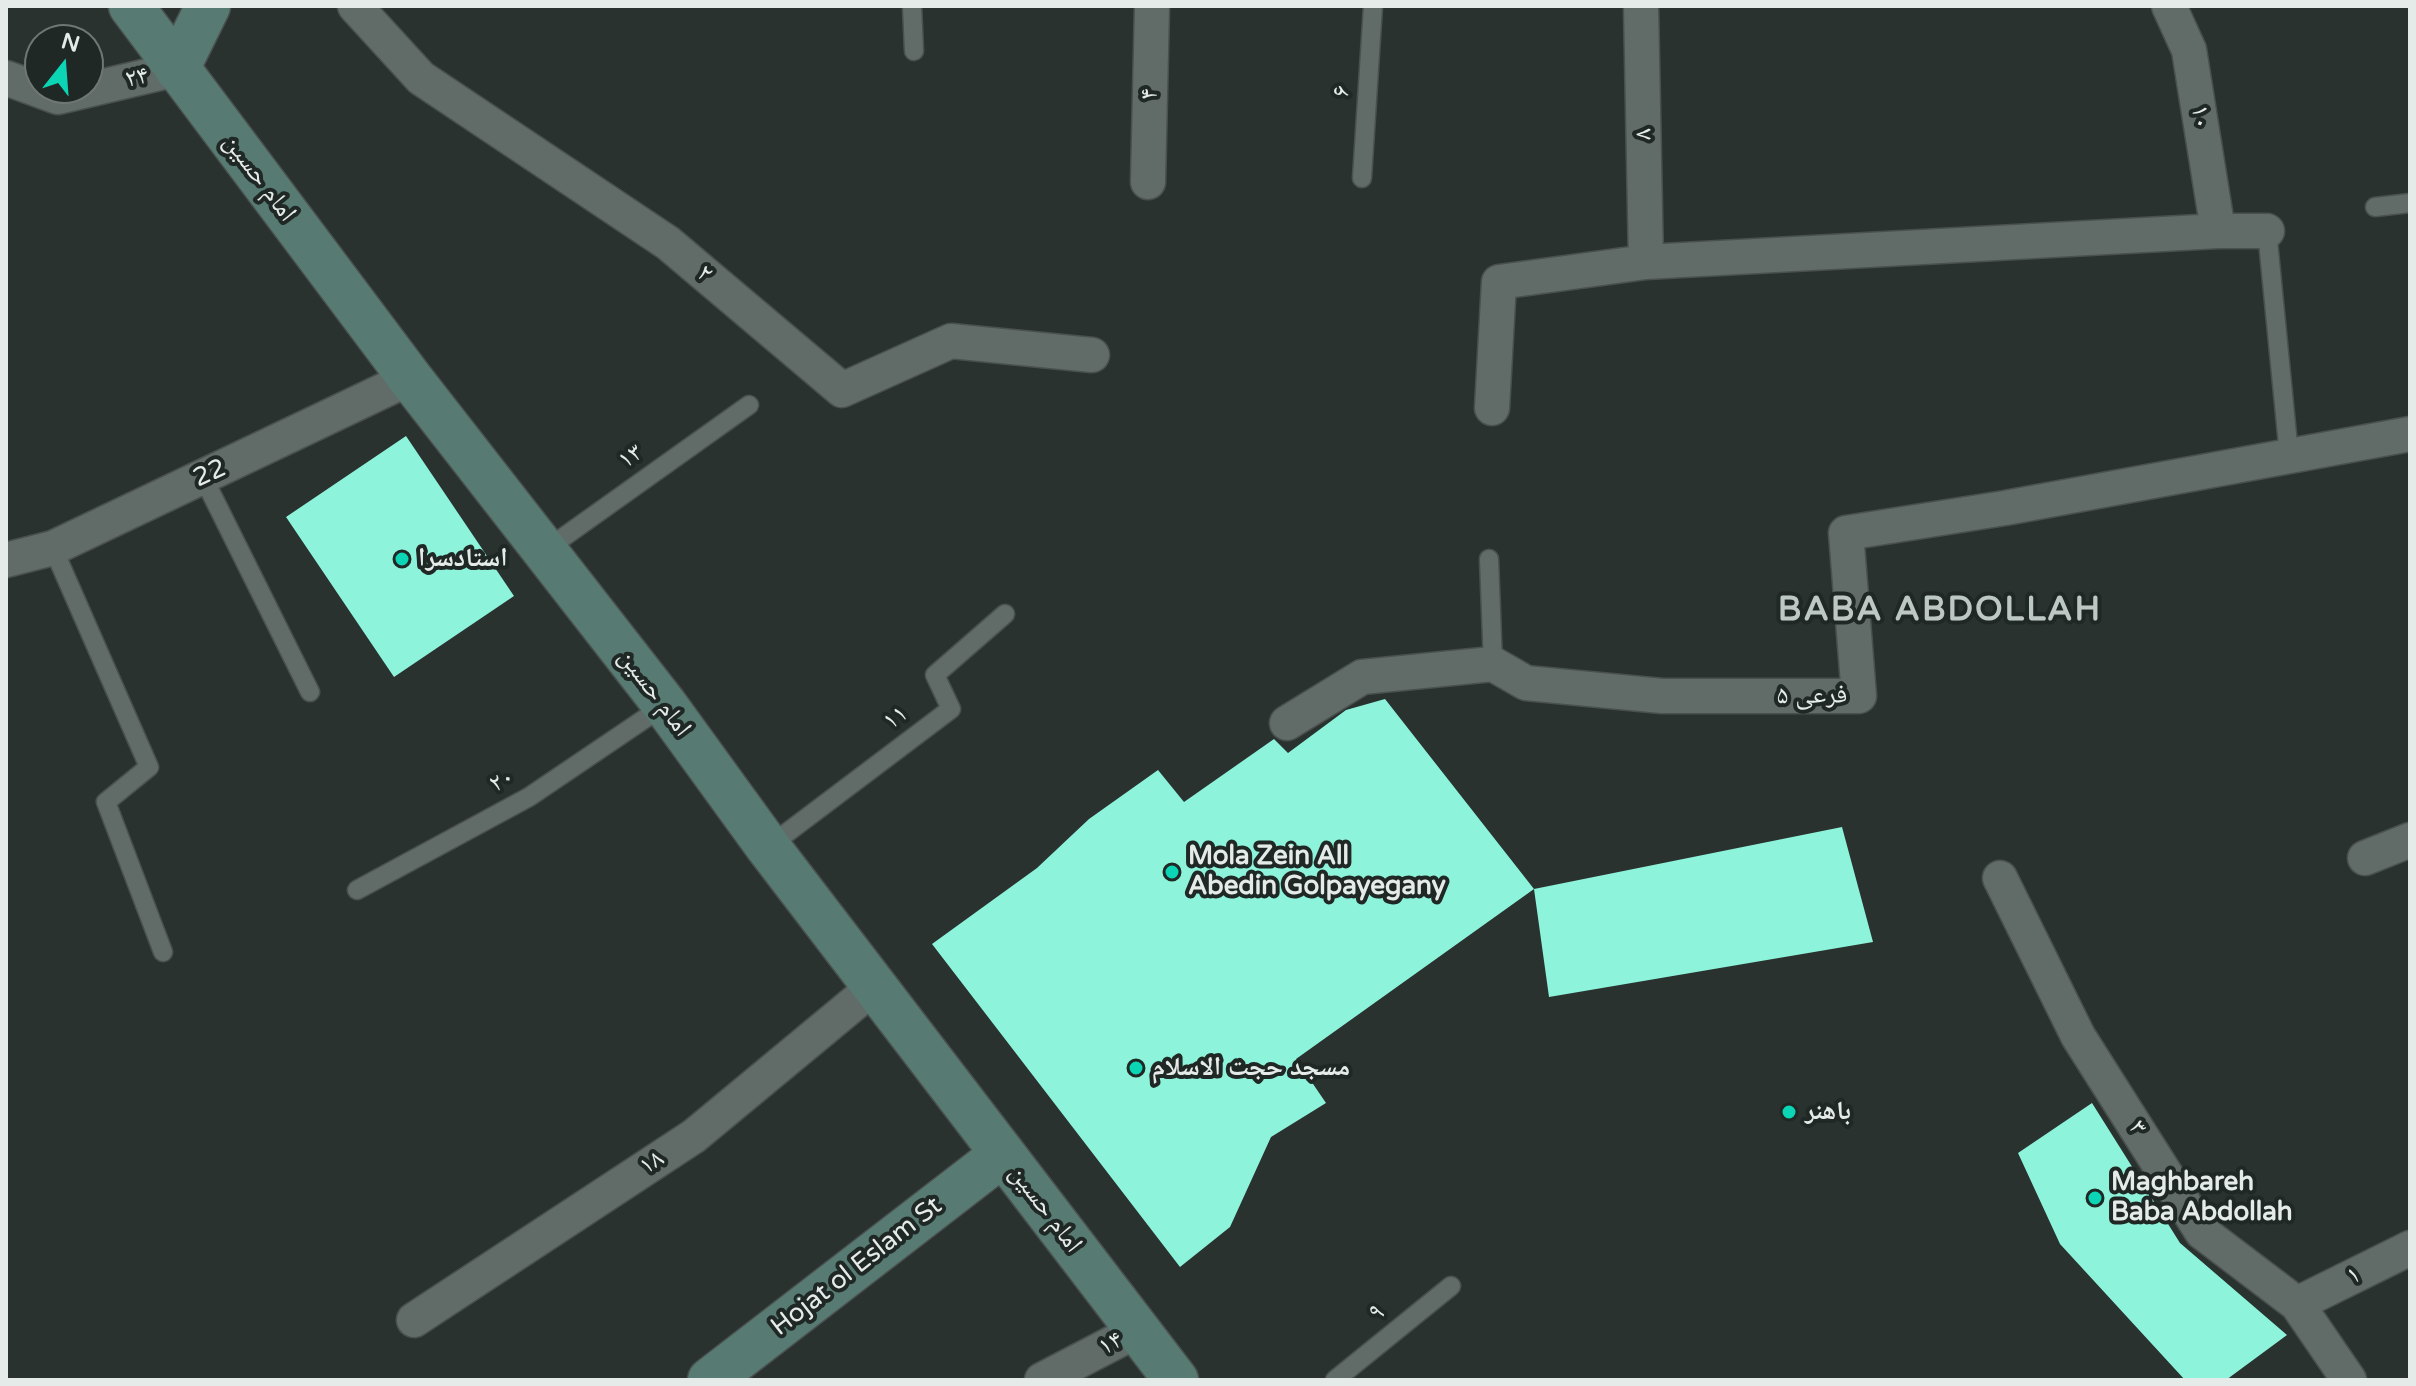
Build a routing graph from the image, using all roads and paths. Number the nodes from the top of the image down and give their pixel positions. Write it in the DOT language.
graph roads {
  1 [pos="131,6"];
  2 [pos="208,6"];
  3 [pos="355,6"];
  4 [pos="912,6"];
  5 [pos="1152,6"];
  6 [pos="1373,6"];
  7 [pos="1641,6"];
  8 [pos="2169,6"];
  9 [pos="914,51"];
  10 [pos="177,69"];
  11 [pos="6,78"];
  12 [pos="1362,178"];
  13 [pos="1148,182"];
  14 [pos="2410,203"];
  15 [pos="2375,207"];
  16 [pos="2218,231"];
  17 [pos="2267,231"];
  18 [pos="1646,262"];
  19 [pos="1092,355"];
  20 [pos="410,378"];
  21 [pos="749,405"];
  22 [pos="1492,408"];
  23 [pos="2410,434"];
  24 [pos="2289,455"];
  25 [pos="203,477"];
  26 [pos="53,548"];
  27 [pos="544,551"];
  28 [pos="1489,559"];
  29 [pos="6,560"];
  30 [pos="1005,614"];
  31 [pos="1493,664"];
  32 [pos="310,692"];
  33 [pos="665,705"];
  34 [pos="1287,723"];
  35 [pos="2410,840"];
  36 [pos="768,847"];
  37 [pos="2365,858"];
  38 [pos="2000,878"];
  39 [pos="357,890"];
  40 [pos="163,952"];
  41 [pos="875,986"];
  42 [pos="1003,1154"];
  43 [pos="2410,1248"];
  44 [pos="1451,1286"];
  45 [pos="2297,1304"];
  46 [pos="414,1320"];
  47 [pos="1138,1330"];
  48 [pos="710,1380"];
  49 [pos="1042,1380"];
  50 [pos="1176,1380"];
  51 [pos="1335,1380"];
  52 [pos="2349,1380"];
  1 -- 10 [label="main road, امام حسین"];
  2 -- 10 [label="main road"];
  3 -- 19 [label="street, ۲"];
  4 -- 9 [label="lane"];
  5 -- 13 [label="street, ۴"];
  6 -- 12 [label="lane, ۶"];
  7 -- 18 [label="street, ۸"];
  8 -- 16 [label="street, ۱۰"];
  10 -- 11 [label="street, ۲۴"];
  10 -- 20 [label="main road, امام حسین"];
  14 -- 15 [label="lane"];
  16 -- 17 [label="street"];
  16 -- 18 [label="street"];
  17 -- 24 [label="lane"];
  18 -- 22 [label="street"];
  20 -- 25 [label="street, 22"];
  20 -- 27 [label="main road, امام حسین"];
  21 -- 27 [label="lane, ۱۳"];
  23 -- 24 [label="street, فرعی ۵"];
  24 -- 31 [label="street, فرعی ۵"];
  25 -- 26 [label="street, 22"];
  25 -- 32 [label="lane"];
  26 -- 29 [label="street, 22"];
  26 -- 40 [label="lane"];
  27 -- 33 [label="main road, امام حسین"];
  28 -- 31 [label="lane"];
  30 -- 36 [label="lane, ۱۱"];
  31 -- 34 [label="street"];
  33 -- 36 [label="main road, امام حسین"];
  33 -- 39 [label="lane, ۲۰"];
  35 -- 37 [label="street"];
  36 -- 41 [label="main road, امام حسین"];
  38 -- 45 [label="street, ۳"];
  41 -- 42 [label="main road, امام حسین"];
  41 -- 46 [label="street, ۱۸"];
  42 -- 47 [label="main road, امام حسین"];
  42 -- 48 [label="main road, Hojat ol Eslam St"];
  43 -- 45 [label="street, ۱"];
  44 -- 51 [label="lane, ۹"];
  45 -- 52 [label="street, ۳"];
  47 -- 49 [label="street, ۱۴"];
  47 -- 50 [label="main road, امام حسین"];
}
